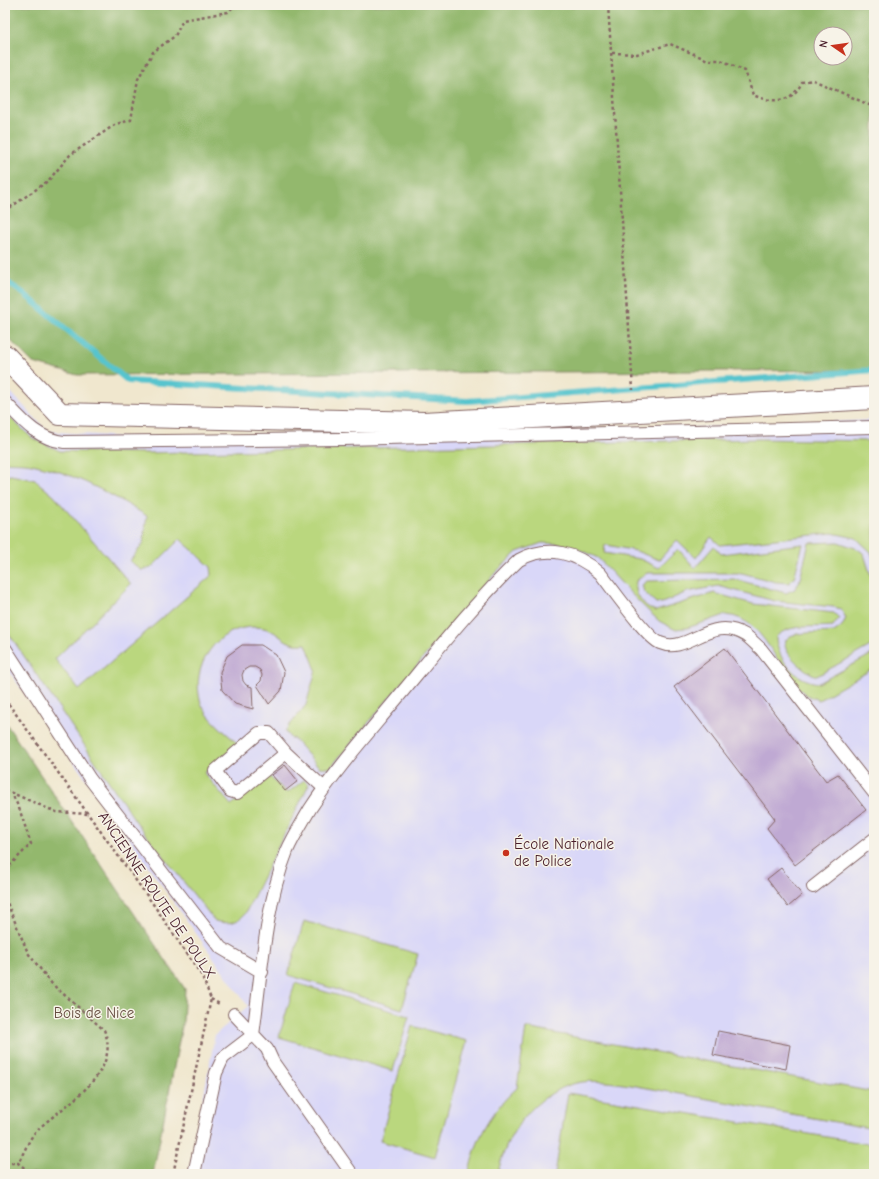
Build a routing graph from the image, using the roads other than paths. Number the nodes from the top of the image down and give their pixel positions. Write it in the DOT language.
graph roads {
  1 [pos="5,356"];
  2 [pos="874,398"];
  3 [pos="5,402"];
  4 [pos="874,427"];
  5 [pos="5,648"];
  6 [pos="286,753"];
  7 [pos="324,788"];
  8 [pos="874,794"];
  9 [pos="874,839"];
  10 [pos="813,887"];
  11 [pos="262,972"];
  12 [pos="234,1014"];
  13 [pos="253,1035"];
  14 [pos="194,1174"];
  15 [pos="352,1174"];
  1 -- 2 [label="street"];
  3 -- 4 [label="lane"];
  5 -- 11 [label="lane"];
  6 -- 6 [label="lane"];
  6 -- 7 [label="lane"];
  7 -- 8 [label="lane"];
  7 -- 11 [label="lane"];
  9 -- 10 [label="lane"];
  11 -- 13 [label="lane"];
  12 -- 13 [label="lane"];
  13 -- 14 [label="lane"];
  13 -- 15 [label="lane"];
}
